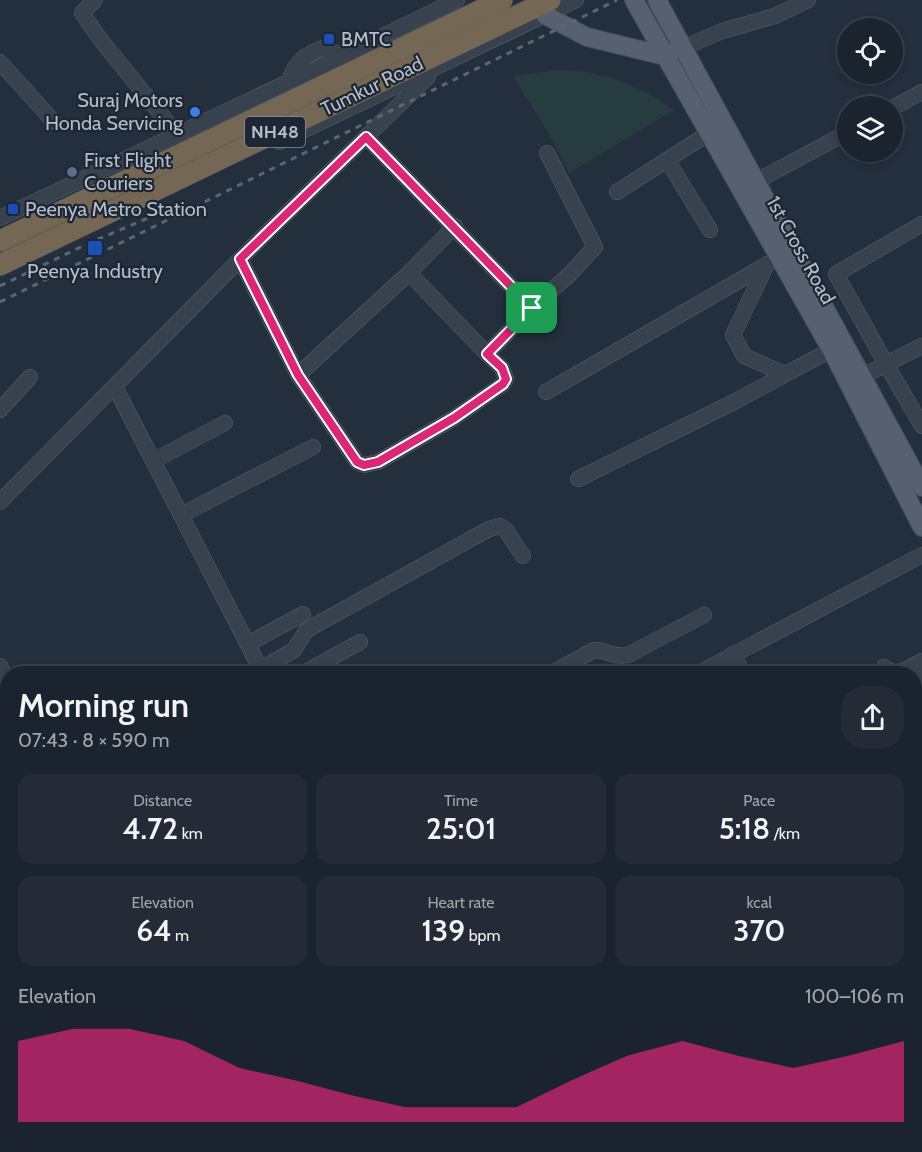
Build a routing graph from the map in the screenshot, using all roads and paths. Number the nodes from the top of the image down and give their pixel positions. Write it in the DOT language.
graph roads {
  1 [pos="95,0"];
  2 [pos="457,0"];
  3 [pos="472,0"];
  4 [pos="502,0"];
  5 [pos="576,0"];
  6 [pos="634,0"];
  7 [pos="657,0"];
  8 [pos="808,0"];
  9 [pos="439,4"];
  10 [pos="542,5"];
  11 [pos="683,48"];
  12 [pos="665,56"];
  13 [pos="0,62"];
  14 [pos="437,68"];
  15 [pos="922,92"];
  16 [pos="903,102"];
  17 [pos="53,121"];
  18 [pos="709,133"];
  19 [pos="177,134"];
  20 [pos="366,137"];
  21 [pos="837,138"];
  22 [pos="547,153"];
  23 [pos="667,160"];
  24 [pos="755,182"];
  25 [pos="617,192"];
  26 [pos="0,218"];
  27 [pos="922,224"];
  28 [pos="0,226"];
  29 [pos="455,226"];
  30 [pos="710,230"];
  31 [pos="0,241"];
  32 [pos="0,254"];
  33 [pos="240,259"];
  34 [pos="773,261"];
  35 [pos="0,265"];
  36 [pos="409,273"];
  37 [pos="0,274"];
  38 [pos="532,308"];
  39 [pos="837,346"];
  40 [pos="922,346"];
  41 [pos="487,354"];
  42 [pos="886,364"];
  43 [pos="785,374"];
  44 [pos="298,375"];
  45 [pos="30,377"];
  46 [pos="862,377"];
  47 [pos="115,387"];
  48 [pos="546,392"];
  49 [pos="0,410"];
  50 [pos="225,423"];
  51 [pos="922,426"];
  52 [pos="313,447"];
  53 [pos="153,461"];
  54 [pos="578,479"];
  55 [pos="922,487"];
  56 [pos="0,502"];
  57 [pos="181,515"];
  58 [pos="922,526"];
  59 [pos="922,555"];
  60 [pos="523,556"];
  61 [pos="303,614"];
  62 [pos="704,615"];
  63 [pos="360,642"];
  64 [pos="248,644"];
  65 [pos="733,654"];
  66 [pos="259,666"];
  67 [pos="270,666"];
  68 [pos="316,666"];
  69 [pos="565,666"];
  70 [pos="711,666"];
  71 [pos="739,666"];
  1 -- 19 [label="street"];
  2 -- 9 [label="street"];
  3 -- 28 [label="highway, Tumkur Road / NH48"];
  4 -- 31 [label="highway"];
  5 -- 10 [label="street"];
  6 -- 12 [label="main road, 1st Cross Road"];
  7 -- 11 [label="main road, 1st Cross Road"];
  8 -- 11 [label="street"];
  9 -- 19 [label="street"];
  10 -- 12 [label="main road"];
  10 -- 14 [label="street"];
  10 -- 32 [label="highway"];
  10 -- 35 [label="highway, Tumkur Road / NH48"];
  11 -- 12 [label="main road"];
  11 -- 24 [label="main road, 1st Cross Road"];
  12 -- 18 [label="main road, 1st Cross Road"];
  13 -- 17 [label="street"];
  14 -- 20 [label="street"];
  14 -- 37 [label="street"];
  15 -- 16 [label="street"];
  18 -- 23 [label="street"];
  18 -- 34 [label="main road, 1st Cross Road"];
  19 -- 26 [label="street"];
  20 -- 29 [label="street"];
  20 -- 33 [label="street"];
  21 -- 24 [label="street"];
  22 -- 38 [label="street"];
  23 -- 25 [label="street"];
  23 -- 30 [label="street"];
  24 -- 39 [label="main road, 1st Cross Road"];
  27 -- 42 [label="street"];
  29 -- 36 [label="street"];
  29 -- 38 [label="street"];
  33 -- 44 [label="street"];
  33 -- 47 [label="street"];
  34 -- 39 [label="main road, 1st Cross Road"];
  34 -- 43 [label="street"];
  34 -- 48 [label="street"];
  36 -- 41 [label="street"];
  36 -- 44 [label="street"];
  38 -- 41 [label="street"];
  39 -- 43 [label="street"];
  39 -- 46 [label="main road, 1st Cross Road"];
  39 -- 58 [label="main road, 1st Cross Road"];
  40 -- 42 [label="street"];
  41 -- 44 [label="street"];
  42 -- 46 [label="street"];
  42 -- 51 [label="street"];
  43 -- 54 [label="street"];
  45 -- 49 [label="street"];
  46 -- 55 [label="main road, 1st Cross Road"];
  47 -- 53 [label="street"];
  47 -- 56 [label="street"];
  50 -- 53 [label="street"];
  52 -- 57 [label="street"];
  53 -- 57 [label="street"];
  57 -- 64 [label="street"];
  59 -- 65 [label="street"];
  60 -- 67 [label="street"];
  61 -- 64 [label="street"];
  62 -- 69 [label="street"];
  63 -- 68 [label="street"];
  64 -- 66 [label="street"];
  65 -- 70 [label="street"];
  65 -- 71 [label="street"];
}
